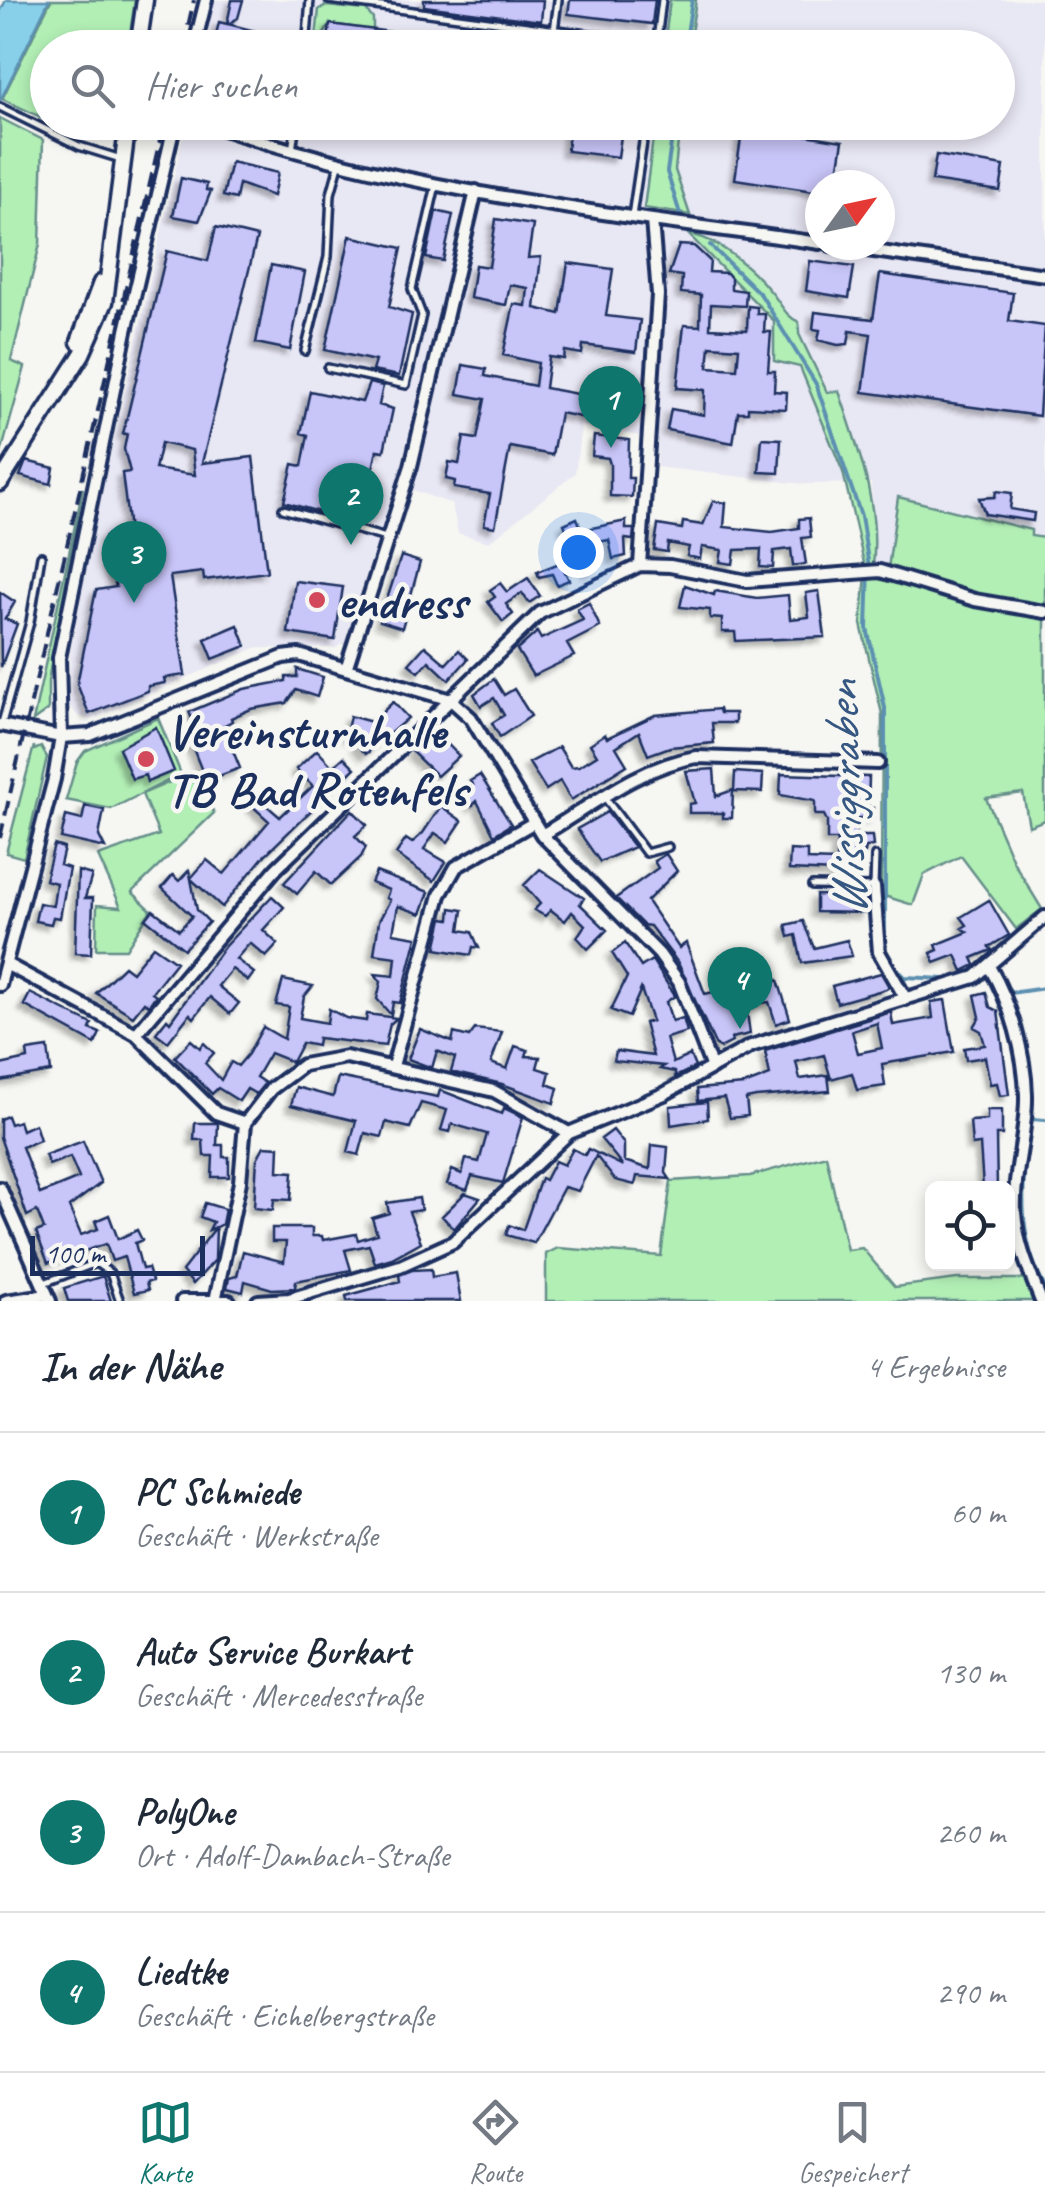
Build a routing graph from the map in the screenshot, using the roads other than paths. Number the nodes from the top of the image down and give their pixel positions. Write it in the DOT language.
graph roads {
  1 [pos="145,0"];
  2 [pos="206,0"];
  3 [pos="310,0"];
  4 [pos="329,0"];
  5 [pos="558,0"];
  6 [pos="662,0"];
  7 [pos="141,30"];
  8 [pos="198,30"];
  9 [pos="308,30"];
  10 [pos="547,30"];
  11 [pos="554,30"];
  12 [pos="658,30"];
  13 [pos="0,107"];
  14 [pos="30,121"];
  15 [pos="73,140"];
  16 [pos="126,140"];
  17 [pos="171,140"];
  18 [pos="253,140"];
  19 [pos="294,140"];
  20 [pos="643,140"];
  21 [pos="292,154"];
  22 [pos="124,160"];
  23 [pos="340,165"];
  24 [pos="436,185"];
  25 [pos="476,191"];
  26 [pos="632,216"];
  27 [pos="652,220"];
  28 [pos="805,242"];
  29 [pos="895,254"];
  30 [pos="1045,274"];
  31 [pos="305,351"];
  32 [pos="328,368"];
  33 [pos="0,483"];
  34 [pos="283,509"];
  35 [pos="388,538"];
  36 [pos="41,556"];
  37 [pos="640,566"];
  38 [pos="1045,612"];
  39 [pos="346,669"];
  40 [pos="451,700"];
  41 [pos="1,725"];
  42 [pos="61,737"];
  43 [pos="878,763"];
  44 [pos="605,798"];
  45 [pos="533,823"];
  46 [pos="542,835"];
  47 [pos="668,847"];
  48 [pos="875,856"];
  49 [pos="812,886"];
  50 [pos="874,887"];
  51 [pos="1045,917"];
  52 [pos="6,964"];
  53 [pos="990,968"];
  54 [pos="0,985"];
  55 [pos="906,999"];
  56 [pos="136,1034"];
  57 [pos="393,1066"];
  58 [pos="712,1068"];
  59 [pos="245,1124"];
  60 [pos="569,1133"];
  61 [pos="0,1188"];
  62 [pos="46,1293"];
  63 [pos="215,1300"];
  64 [pos="6,1301"];
  65 [pos="120,1301"];
  66 [pos="182,1301"];
  67 [pos="229,1301"];
  68 [pos="258,1301"];
  69 [pos="1040,1301"];
  1 -- 7 [label="street"];
  2 -- 8 [label="street"];
  3 -- 9 [label="lane"];
  4 -- 10 [label="lane"];
  5 -- 11 [label="lane"];
  6 -- 12 [label="lane"];
  13 -- 14 [label="lane"];
  15 -- 22 [label="lane"];
  16 -- 22 [label="street"];
  17 -- 42 [label="street"];
  18 -- 21 [label="street"];
  19 -- 21 [label="lane"];
  20 -- 26 [label="lane"];
  21 -- 23 [label="street"];
  22 -- 33 [label="street"];
  23 -- 24 [label="street"];
  23 -- 31 [label="lane"];
  24 -- 25 [label="street"];
  24 -- 32 [label="lane"];
  25 -- 26 [label="street"];
  25 -- 35 [label="street"];
  26 -- 27 [label="street"];
  27 -- 28 [label="street"];
  27 -- 37 [label="street"];
  29 -- 30 [label="street"];
  34 -- 35 [label="lane"];
  35 -- 39 [label="street"];
  36 -- 41 [label="lane"];
  37 -- 38 [label="street"];
  37 -- 40 [label="street"];
  39 -- 40 [label="street"];
  39 -- 42 [label="street"];
  40 -- 45 [label="street"];
  40 -- 56 [label="street"];
  41 -- 42 [label="street"];
  42 -- 52 [label="street"];
  43 -- 44 [label="street"];
  44 -- 46 [label="street"];
  44 -- 47 [label="lane"];
  45 -- 46 [label="street"];
  45 -- 57 [label="street"];
  46 -- 58 [label="street"];
  48 -- 50 [label="lane"];
  49 -- 50 [label="lane"];
  50 -- 55 [label="street"];
  51 -- 53 [label="street"];
  52 -- 54 [label="street"];
  52 -- 56 [label="street"];
  53 -- 55 [label="street"];
  53 -- 69 [label="street"];
  55 -- 58 [label="street"];
  56 -- 59 [label="street"];
  57 -- 59 [label="street"];
  57 -- 60 [label="street"];
  58 -- 60 [label="street"];
  59 -- 63 [label="street"];
  60 -- 68 [label="street"];
  61 -- 62 [label="street"];
  62 -- 64 [label="street"];
  62 -- 65 [label="lane"];
  63 -- 66 [label="street"];
  63 -- 67 [label="street"];
}
